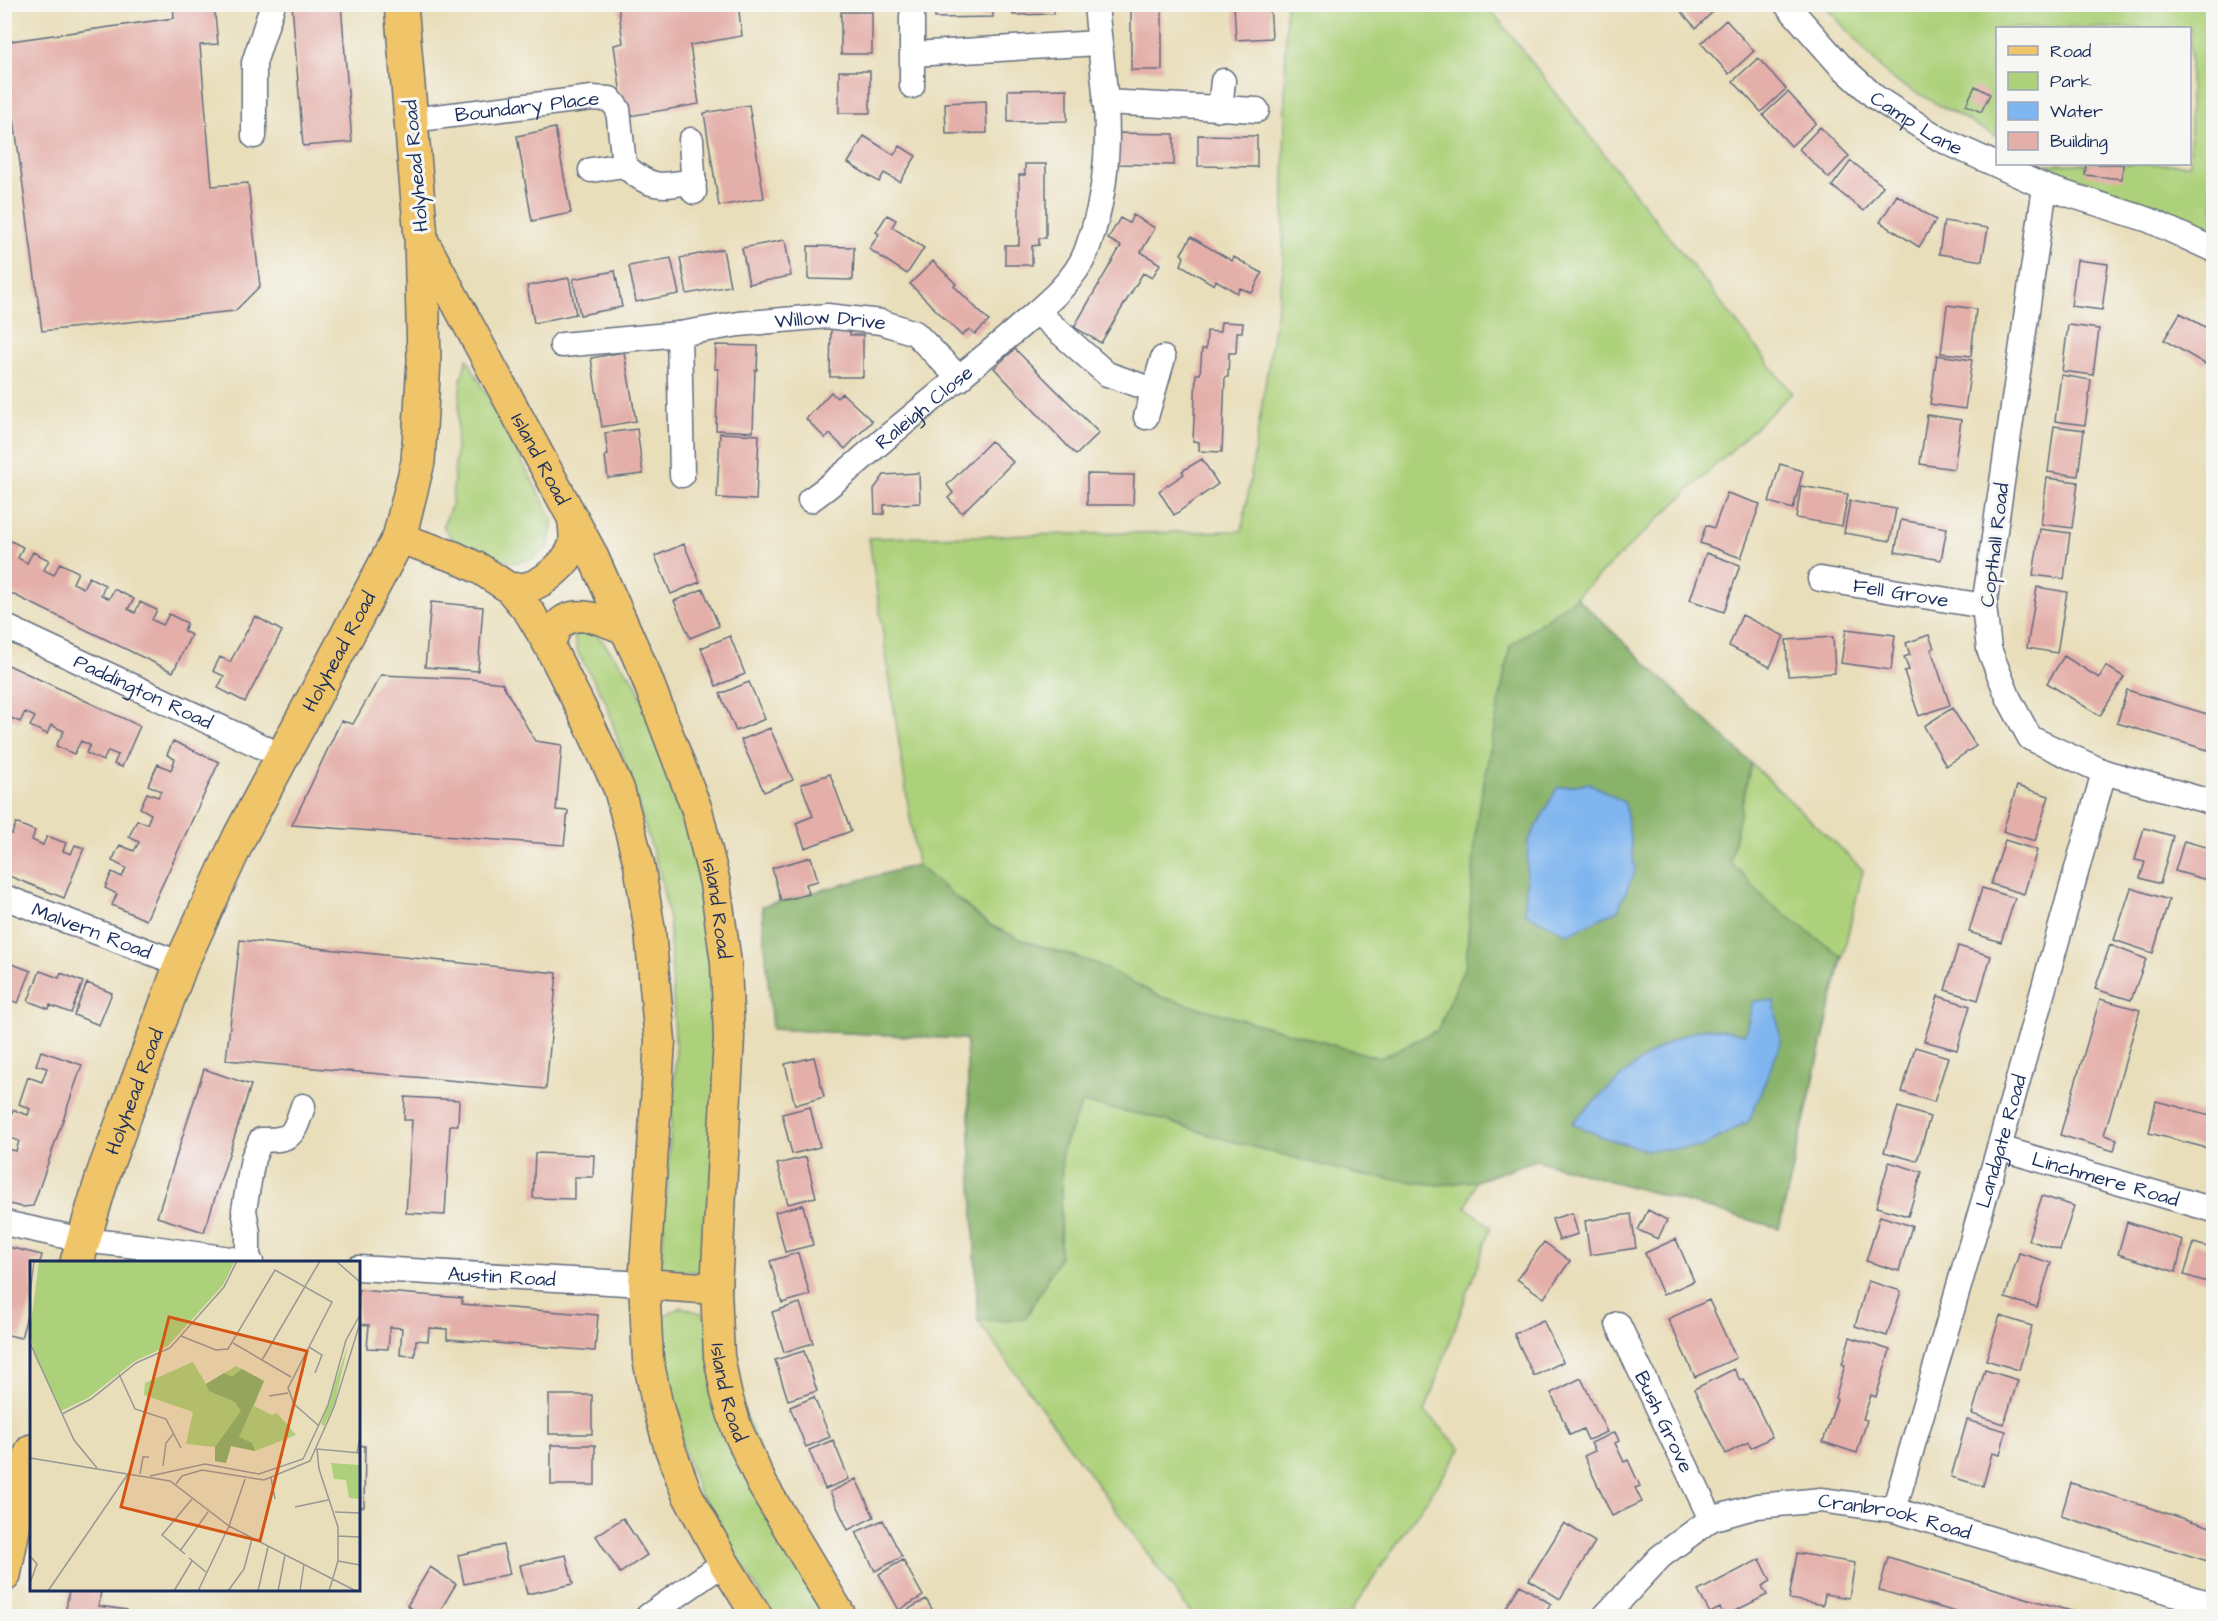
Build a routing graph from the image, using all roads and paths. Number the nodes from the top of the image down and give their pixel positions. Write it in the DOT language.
graph roads {
  1 [pos="273,4"];
  2 [pos="401,4"];
  3 [pos="1096,4"];
  4 [pos="1786,4"];
  5 [pos="912,16"];
  6 [pos="1099,43"];
  7 [pos="913,54"];
  8 [pos="1223,81"];
  9 [pos="912,86"];
  10 [pos="1105,102"];
  11 [pos="1220,108"];
  12 [pos="1257,110"];
  13 [pos="411,120"];
  14 [pos="254,136"];
  15 [pos="691,140"];
  16 [pos="624,165"];
  17 [pos="1996,165"];
  18 [pos="1997,165"];
  19 [pos="591,170"];
  20 [pos="2045,187"];
  21 [pos="421,237"];
  22 [pos="2214,250"];
  23 [pos="1037,312"];
  24 [pos="679,334"];
  25 [pos="562,345"];
  26 [pos="1163,358"];
  27 [pos="960,379"];
  28 [pos="1154,390"];
  29 [pos="1146,417"];
  30 [pos="682,475"];
  31 [pos="810,500"];
  32 [pos="573,519"];
  33 [pos="399,538"];
  34 [pos="1820,579"];
  35 [pos="509,588"];
  36 [pos="1984,606"];
  37 [pos="4,626"];
  38 [pos="624,630"];
  39 [pos="549,645"];
  40 [pos="284,757"];
  41 [pos="2104,772"];
  42 [pos="2214,803"];
  43 [pos="4,897"];
  44 [pos="181,964"];
  45 [pos="303,1106"];
  46 [pos="1999,1149"];
  47 [pos="2214,1210"];
  48 [pos="4,1223"];
  49 [pos="80,1251"];
  50 [pos="206,1259"];
  51 [pos="235,1261"];
  52 [pos="250,1261"];
  53 [pos="360,1268"];
  54 [pos="644,1284"];
  55 [pos="716,1289"];
  56 [pos="1618,1324"];
  57 [pos="30,1457"];
  58 [pos="1894,1510"];
  59 [pos="1711,1519"];
  60 [pos="9,1523"];
  61 [pos="724,1563"];
  62 [pos="4,1575"];
  63 [pos="2214,1605"];
  64 [pos="648,1617"];
  65 [pos="757,1617"];
  66 [pos="841,1617"];
  67 [pos="1605,1617"];
  1 -- 14 [label="street"];
  2 -- 13 [label="highway, Holyhead Road"];
  3 -- 6 [label="street, Raleigh Close"];
  4 -- 17 [label="street, Camp Lane"];
  5 -- 7 [label="street"];
  6 -- 7 [label="street"];
  6 -- 10 [label="street, Raleigh Close"];
  7 -- 9 [label="street"];
  8 -- 11 [label="street"];
  10 -- 11 [label="street"];
  10 -- 23 [label="street, Raleigh Close"];
  11 -- 12 [label="street"];
  13 -- 16 [label="street, Boundary Place"];
  13 -- 21 [label="highway, Holyhead Road"];
  15 -- 16 [label="street"];
  16 -- 19 [label="street"];
  18 -- 20 [label="street, Camp Lane"];
  20 -- 22 [label="street, Camp Lane"];
  20 -- 36 [label="street, Copthall Road"];
  21 -- 32 [label="main road, Island Road"];
  21 -- 33 [label="highway, Holyhead Road"];
  23 -- 27 [label="street, Raleigh Close"];
  23 -- 28 [label="street"];
  24 -- 25 [label="street, Willow Drive"];
  24 -- 27 [label="street, Willow Drive"];
  24 -- 30 [label="street"];
  26 -- 28 [label="street"];
  27 -- 31 [label="street, Raleigh Close"];
  28 -- 29 [label="street"];
  32 -- 35 [label="main road"];
  32 -- 38 [label="main road, Island Road"];
  33 -- 35 [label="main road"];
  33 -- 40 [label="highway, Holyhead Road"];
  34 -- 36 [label="street, Fell Grove"];
  35 -- 39 [label="main road"];
  36 -- 41 [label="street, Copthall Road"];
  37 -- 40 [label="street, Paddington Road"];
  38 -- 39 [label="main road"];
  38 -- 55 [label="main road, Island Road"];
  39 -- 54 [label="main road"];
  40 -- 44 [label="highway, Holyhead Road"];
  41 -- 42 [label="street, Copthall Road"];
  41 -- 46 [label="street, Landgate Road"];
  43 -- 44 [label="street, Malvern Road"];
  44 -- 49 [label="highway, Holyhead Road"];
  45 -- 52 [label="street"];
  46 -- 47 [label="street, Linchmere Road"];
  46 -- 58 [label="street, Landgate Road"];
  48 -- 49 [label="street"];
  49 -- 50 [label="street"];
  50 -- 51 [label="street"];
  53 -- 54 [label="street, Austin Road"];
  54 -- 55 [label="main road"];
  54 -- 61 [label="main road"];
  55 -- 66 [label="main road, Island Road"];
  56 -- 59 [label="street, Bush Grove"];
  57 -- 60 [label="highway"];
  58 -- 59 [label="street, Cranbrook Road"];
  58 -- 63 [label="street, Cranbrook Road"];
  59 -- 67 [label="street, Cranbrook Road"];
  60 -- 62 [label="highway"];
  61 -- 64 [label="street"];
  61 -- 65 [label="main road"];
}
